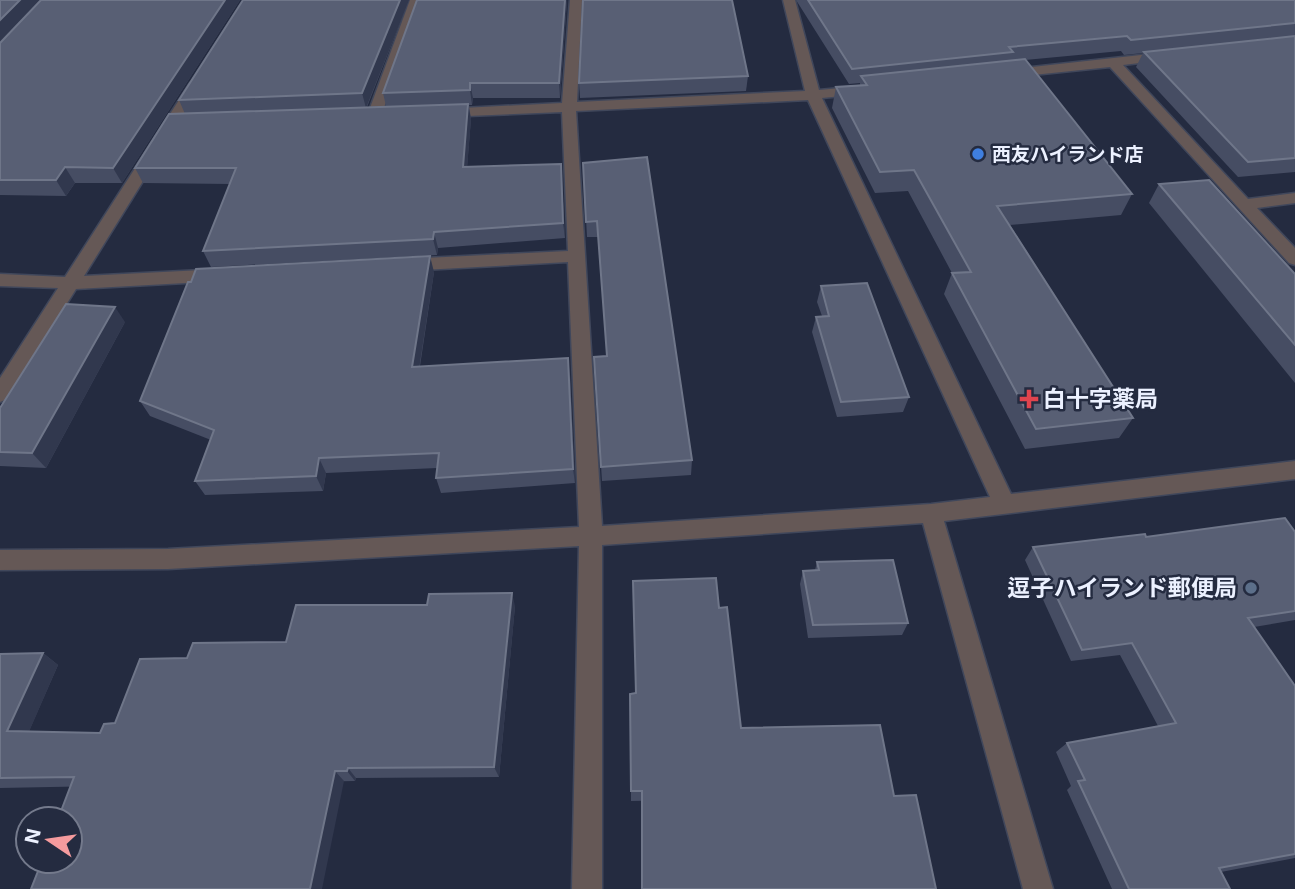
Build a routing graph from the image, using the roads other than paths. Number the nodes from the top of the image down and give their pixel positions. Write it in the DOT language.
graph roads {
  1 [pos="416,0"];
  2 [pos="576,0"];
  3 [pos="789,0"];
  4 [pos="1178,55"];
  5 [pos="1113,62"];
  6 [pos="206,67"];
  7 [pos="990,75"];
  8 [pos="881,88"];
  9 [pos="813,95"];
  10 [pos="569,108"];
  11 [pos="430,114"];
  12 [pos="375,116"];
  13 [pos="172,123"];
  14 [pos="194,123"];
  15 [pos="1295,198"];
  16 [pos="1245,204"];
  17 [pos="575,256"];
  18 [pos="1295,258"];
  19 [pos="391,266"];
  20 [pos="237,274"];
  21 [pos="0,280"];
  22 [pos="70,283"];
  23 [pos="0,394"];
  24 [pos="1295,470"];
  25 [pos="1005,505"];
  26 [pos="931,513"];
  27 [pos="591,536"];
  28 [pos="0,560"];
  29 [pos="587,889"];
  30 [pos="1038,889"];
  1 -- 12 [label="street"];
  2 -- 10 [label="street"];
  3 -- 9 [label="street"];
  4 -- 5 [label="street"];
  5 -- 7 [label="street"];
  5 -- 16 [label="street"];
  6 -- 13 [label="street"];
  8 -- 9 [label="street"];
  9 -- 10 [label="street"];
  9 -- 25 [label="street"];
  10 -- 11 [label="street"];
  10 -- 17 [label="street"];
  13 -- 14 [label="street"];
  13 -- 22 [label="street"];
  15 -- 16 [label="street"];
  16 -- 18 [label="street"];
  17 -- 19 [label="street"];
  17 -- 27 [label="street"];
  20 -- 22 [label="street"];
  21 -- 22 [label="street"];
  22 -- 23 [label="street"];
  24 -- 25 [label="street"];
  25 -- 26 [label="street"];
  26 -- 27 [label="street"];
  26 -- 30 [label="street"];
  27 -- 28 [label="street"];
  27 -- 29 [label="street"];
}
